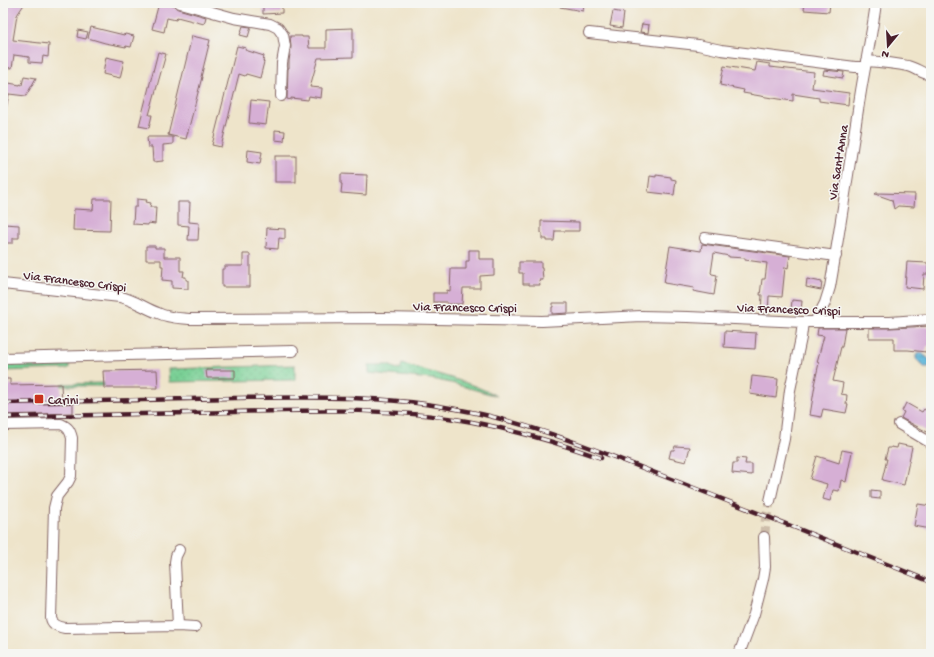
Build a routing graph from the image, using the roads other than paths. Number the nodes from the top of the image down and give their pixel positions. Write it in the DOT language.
graph roads {
  1 [pos="180,3"];
  2 [pos="876,3"];
  3 [pos="589,33"];
  4 [pos="866,64"];
  5 [pos="931,76"];
  6 [pos="281,96"];
  7 [pos="705,238"];
  8 [pos="836,256"];
  9 [pos="3,284"];
  10 [pos="931,319"];
  11 [pos="803,322"];
  12 [pos="814,322"];
  13 [pos="293,351"];
  14 [pos="3,358"];
  15 [pos="899,424"];
  16 [pos="3,425"];
  17 [pos="931,443"];
  18 [pos="770,501"];
  19 [pos="764,537"];
  20 [pos="179,550"];
  21 [pos="178,626"];
  22 [pos="195,627"];
  23 [pos="740,654"];
  1 -- 6 [label="street"];
  2 -- 4 [label="street, Via Sant'Anna"];
  3 -- 4 [label="street"];
  4 -- 5 [label="street"];
  4 -- 8 [label="street, Via Sant'Anna"];
  7 -- 8 [label="street"];
  8 -- 12 [label="street, Via Sant'Anna"];
  9 -- 11 [label="street, Via Francesco Crispi"];
  10 -- 12 [label="street, Via Francesco Crispi"];
  11 -- 12 [label="street, Via Francesco Crispi"];
  11 -- 18 [label="street"];
  13 -- 14 [label="street"];
  15 -- 17 [label="street"];
  16 -- 21 [label="street"];
  19 -- 23 [label="street"];
  20 -- 21 [label="street"];
  21 -- 22 [label="street"];
}
